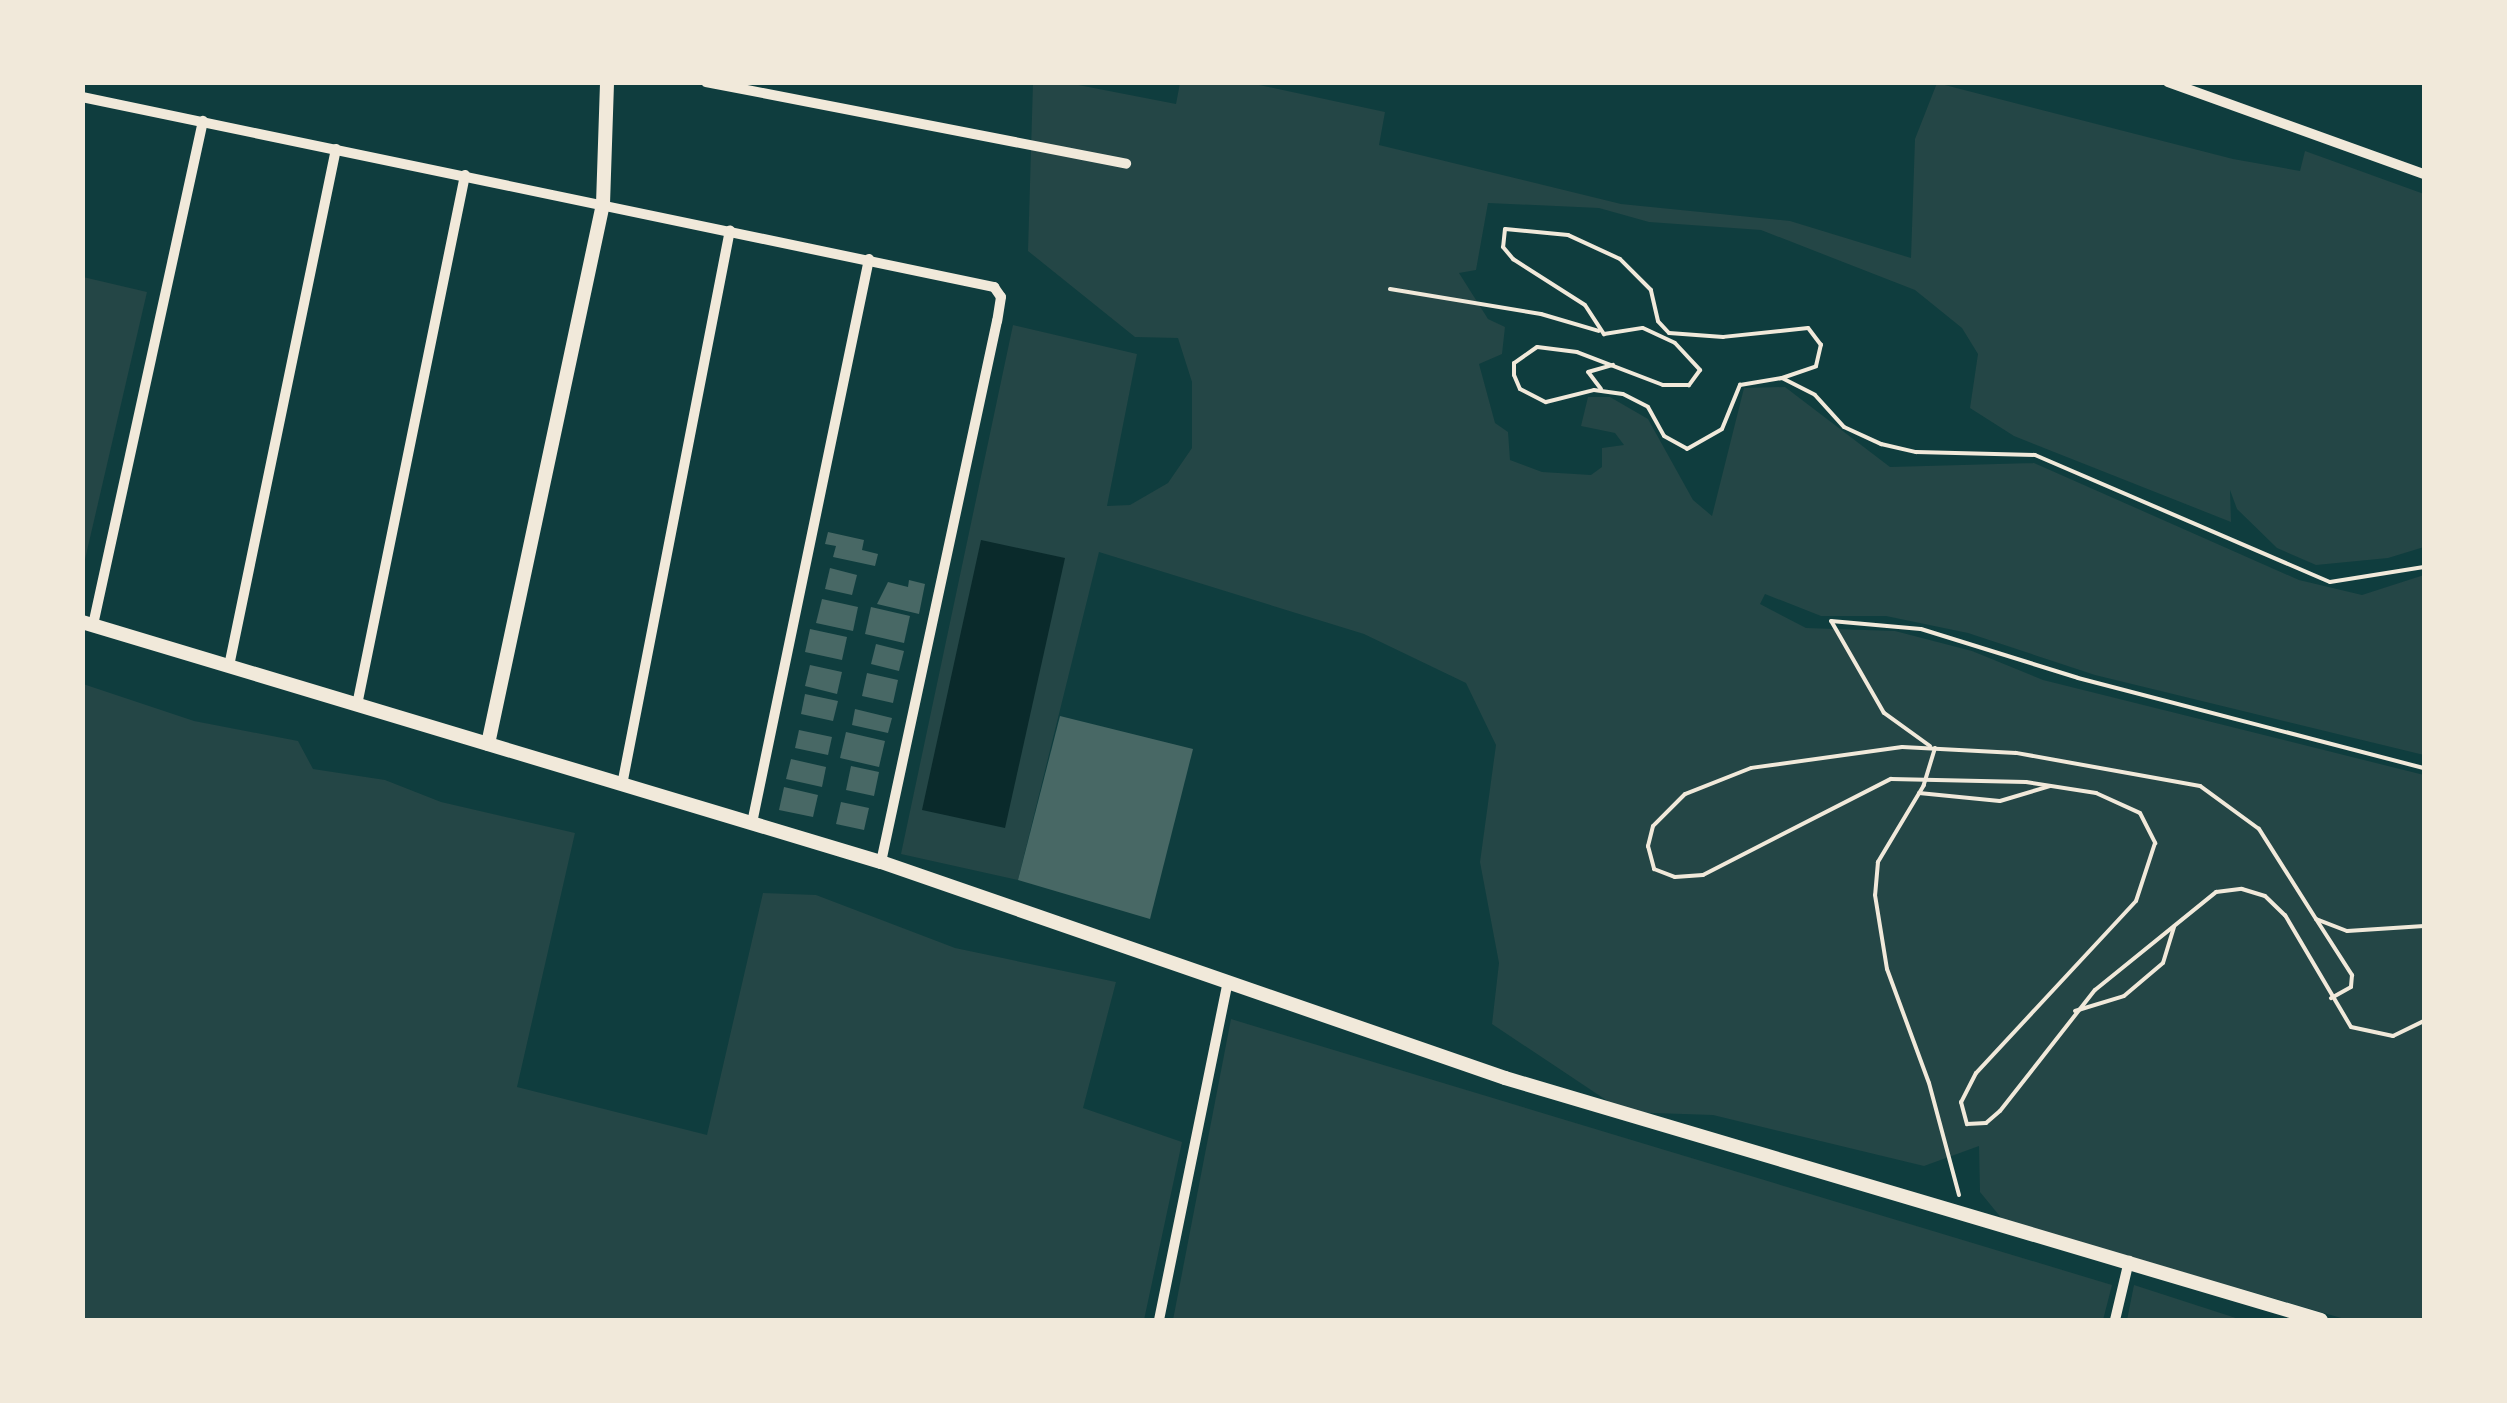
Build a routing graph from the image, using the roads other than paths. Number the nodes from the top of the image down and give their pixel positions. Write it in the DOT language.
graph roads {
  1 [pos="607,82"];
  2 [pos="706,82"];
  3 [pos="2168,82"];
  4 [pos="82,96"];
  5 [pos="203,121"];
  6 [pos="336,149"];
  7 [pos="1126,164"];
  8 [pos="2424,174"];
  9 [pos="466,176"];
  10 [pos="603,204"];
  11 [pos="730,230"];
  12 [pos="869,258"];
  13 [pos="88,624"];
  14 [pos="229,666"];
  15 [pos="357,705"];
  16 [pos="488,744"];
  17 [pos="622,784"];
  18 [pos="752,823"];
  19 [pos="882,862"];
  20 [pos="1228,980"];
  21 [pos="2129,1261"];
  22 [pos="1160,1320"];
  23 [pos="2115,1320"];
  24 [pos="2321,1320"];
  1 -- 10 [label="street"];
  2 -- 7 [label="street"];
  3 -- 8 [label="street"];
  4 -- 5 [label="street"];
  5 -- 6 [label="street"];
  5 -- 13 [label="street"];
  6 -- 9 [label="street"];
  6 -- 14 [label="street"];
  9 -- 10 [label="street"];
  9 -- 15 [label="street"];
  10 -- 11 [label="street"];
  10 -- 16 [label="street"];
  11 -- 12 [label="street"];
  11 -- 17 [label="street"];
  12 -- 18 [label="street"];
  12 -- 19 [label="street"];
  13 -- 14 [label="street"];
  14 -- 15 [label="street"];
  15 -- 16 [label="street"];
  16 -- 17 [label="street"];
  17 -- 18 [label="street"];
  18 -- 19 [label="street"];
  19 -- 20 [label="street"];
  20 -- 21 [label="street"];
  20 -- 22 [label="street"];
  21 -- 23 [label="street"];
  21 -- 24 [label="street"];
}
